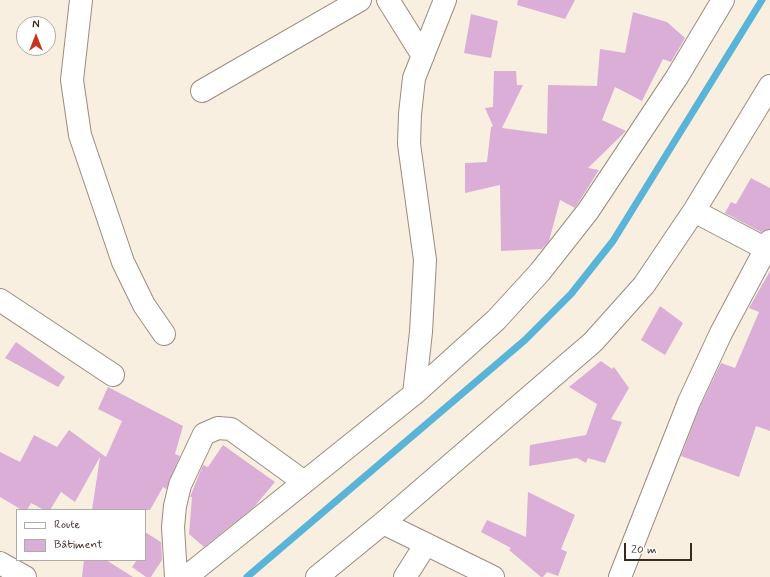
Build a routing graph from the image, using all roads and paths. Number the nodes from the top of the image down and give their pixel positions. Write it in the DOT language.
graph roads {
  1 [pos="81,0"];
  2 [pos="360,0"];
  3 [pos="388,0"];
  4 [pos="445,0"];
  5 [pos="723,0"];
  6 [pos="423,56"];
  7 [pos="770,86"];
  8 [pos="202,91"];
  9 [pos="694,211"];
  10 [pos="768,247"];
  11 [pos="0,300"];
  12 [pos="164,334"];
  13 [pos="113,375"];
  14 [pos="414,394"];
  15 [pos="304,482"];
  16 [pos="383,523"];
  17 [pos="426,544"];
  18 [pos="0,563"];
  19 [pos="25,577"];
  20 [pos="176,577"];
  21 [pos="186,577"];
  22 [pos="317,577"];
  23 [pos="405,577"];
  24 [pos="493,577"];
  25 [pos="620,577"];
  1 -- 12 [label="street"];
  2 -- 8 [label="street"];
  3 -- 6 [label="street"];
  4 -- 6 [label="street"];
  5 -- 14 [label="street"];
  6 -- 14 [label="street"];
  7 -- 9 [label="street"];
  9 -- 10 [label="street"];
  9 -- 16 [label="street"];
  10 -- 25 [label="street"];
  11 -- 13 [label="street"];
  14 -- 15 [label="street"];
  15 -- 20 [label="street"];
  15 -- 21 [label="street"];
  16 -- 17 [label="street"];
  16 -- 22 [label="street"];
  17 -- 23 [label="street"];
  17 -- 24 [label="street"];
  18 -- 19 [label="street"];
}
